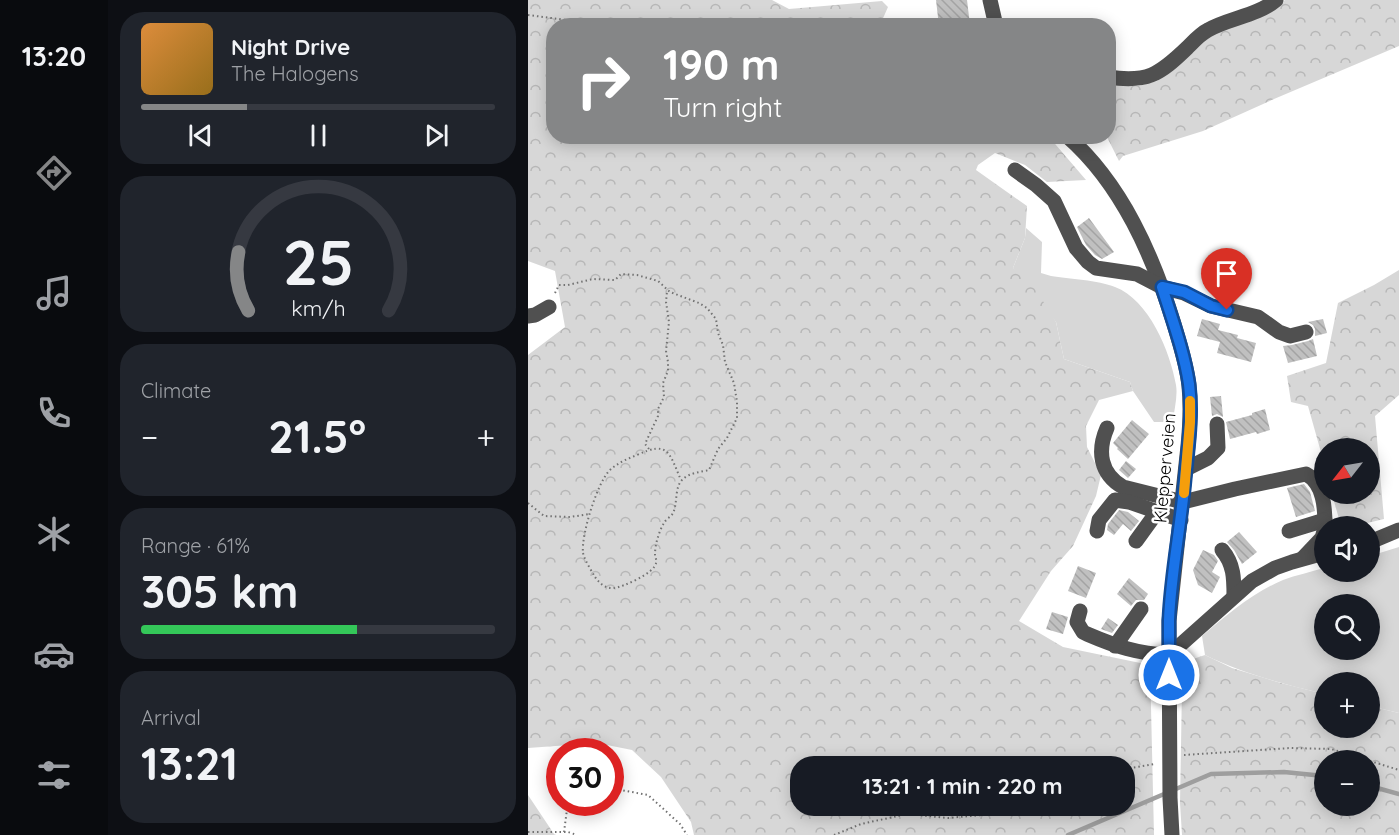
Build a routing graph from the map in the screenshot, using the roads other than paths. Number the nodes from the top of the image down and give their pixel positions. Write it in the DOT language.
graph roads {
  1 [pos="990,0"];
  2 [pos="1276,0"];
  3 [pos="994,18"];
  4 [pos="1116,77"];
  5 [pos="1076,144"];
  6 [pos="1016,170"];
  7 [pos="1162,287"];
  8 [pos="549,307"];
  9 [pos="528,316"];
  10 [pos="1306,332"];
  11 [pos="1217,424"];
  12 [pos="1107,428"];
  13 [pos="1186,469"];
  14 [pos="1183,502"];
  15 [pos="1157,512"];
  16 [pos="1325,516"];
  17 [pos="1181,520"];
  18 [pos="1314,528"];
  19 [pos="1399,530"];
  20 [pos="1097,531"];
  21 [pos="1289,531"];
  22 [pos="1380,538"];
  23 [pos="1136,541"];
  24 [pos="1314,546"];
  25 [pos="1222,550"];
  26 [pos="1314,555"];
  27 [pos="1303,558"];
  28 [pos="1234,596"];
  29 [pos="1141,609"];
  30 [pos="1080,611"];
  31 [pos="1115,646"];
  32 [pos="1169,655"];
  33 [pos="1172,835"];
  1 -- 3 [label="street"];
  2 -- 4 [label="street"];
  5 -- 7 [label="street, Klepperveien"];
  6 -- 7 [label="street"];
  7 -- 10 [label="street"];
  7 -- 13 [label="street, Klepperveien"];
  8 -- 9 [label="street"];
  11 -- 13 [label="street"];
  12 -- 14 [label="street"];
  13 -- 14 [label="street, Klepperveien"];
  14 -- 16 [label="street"];
  14 -- 17 [label="street, Klepperveien"];
  15 -- 17 [label="street"];
  15 -- 20 [label="street"];
  15 -- 23 [label="street"];
  17 -- 32 [label="street, Klepperveien"];
  18 -- 21 [label="street"];
  19 -- 22 [label="street"];
  24 -- 27 [label="street"];
  25 -- 28 [label="street"];
  26 -- 27 [label="street"];
  27 -- 28 [label="street"];
  28 -- 32 [label="street"];
  29 -- 31 [label="street"];
  30 -- 31 [label="street"];
  31 -- 32 [label="street"];
  32 -- 33 [label="street, Klepperveien"];
}
